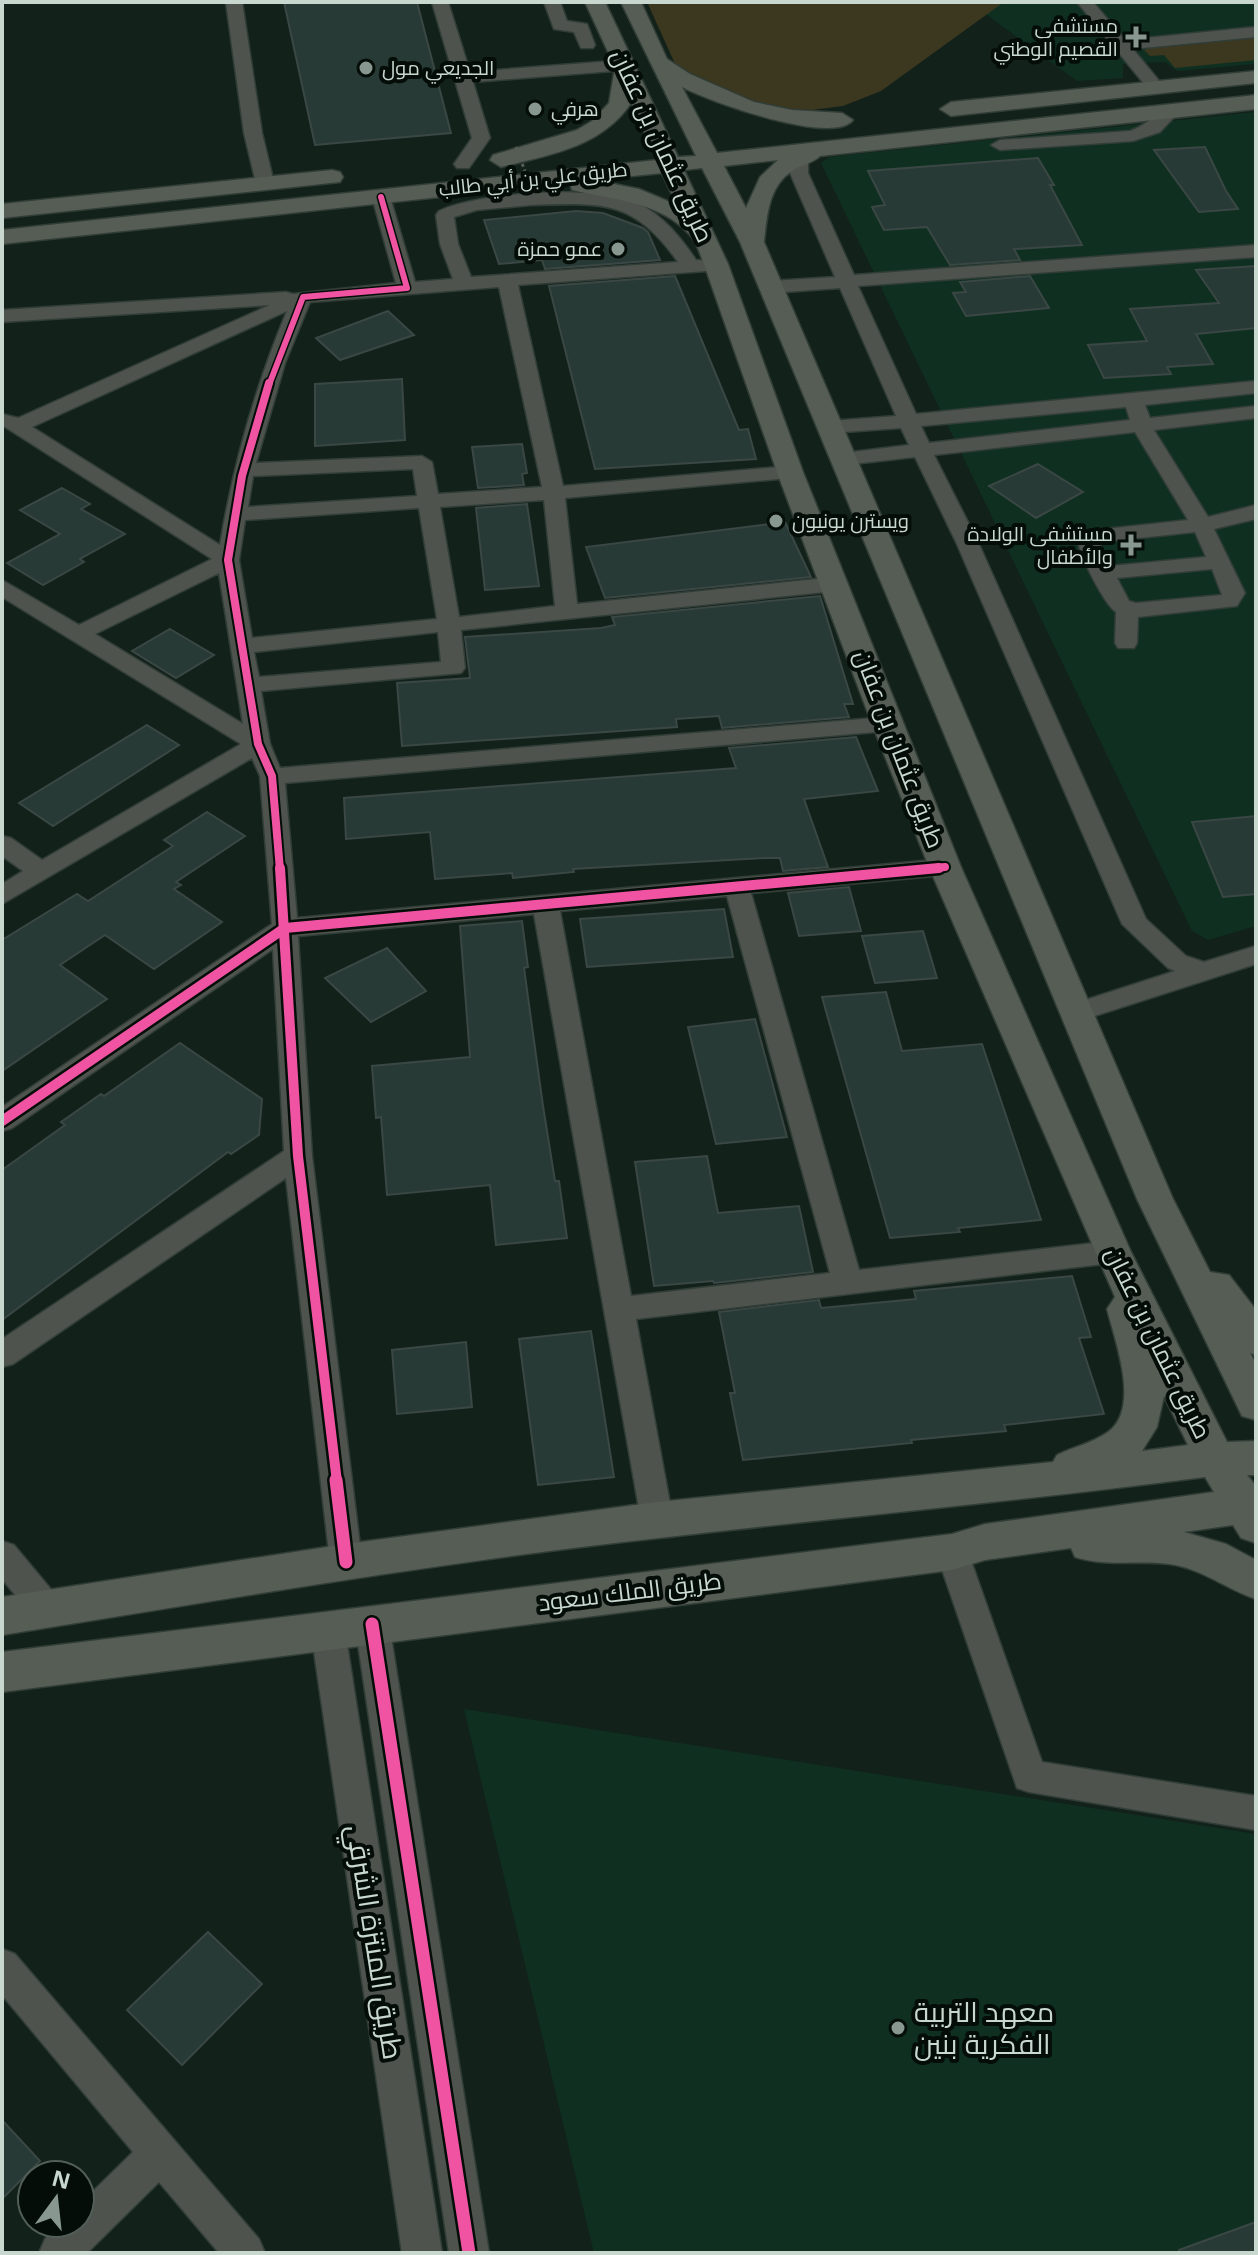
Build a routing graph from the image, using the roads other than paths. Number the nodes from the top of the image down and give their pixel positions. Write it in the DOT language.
graph roads {
  1 [pos="234,2"];
  2 [pos="440,2"];
  3 [pos="552,2"];
  4 [pos="569,2"];
  5 [pos="631,2"];
  6 [pos="1085,2"];
  7 [pos="598,9"];
  8 [pos="1256,32"];
  9 [pos="587,45"];
  10 [pos="1123,45"];
  11 [pos="658,62"];
  12 [pos="462,74"];
  13 [pos="623,75"];
  14 [pos="1256,77"];
  15 [pos="1156,87"];
  16 [pos="1256,102"];
  17 [pos="937,110"];
  18 [pos="1171,112"];
  19 [pos="1026,126"];
  20 [pos="755,131"];
  21 [pos="1054,141"];
  22 [pos="869,142"];
  23 [pos="711,144"];
  24 [pos="1000,145"];
  25 [pos="612,148"];
  26 [pos="658,150"];
  27 [pos="509,153"];
  28 [pos="799,158"];
  29 [pos="462,171"];
  30 [pos="357,174"];
  31 [pos="265,183"];
  32 [pos="381,197"];
  33 [pos="2,211"];
  34 [pos="704,235"];
  35 [pos="2,237"];
  36 [pos="752,242"];
  37 [pos="1256,251"];
  38 [pos="704,265"];
  39 [pos="507,280"];
  40 [pos="846,281"];
  41 [pos="464,284"];
  42 [pos="771,287"];
  43 [pos="407,288"];
  44 [pos="303,297"];
  45 [pos="2,316"];
  46 [pos="1256,387"];
  47 [pos="1134,401"];
  48 [pos="1034,411"];
  49 [pos="1256,412"];
  50 [pos="10,422"];
  51 [pos="910,422"];
  52 [pos="1142,426"];
  53 [pos="830,427"];
  54 [pos="1052,435"];
  55 [pos="921,449"];
  56 [pos="844,459"];
  57 [pos="244,470"];
  58 [pos="790,472"];
  59 [pos="554,493"];
  60 [pos="430,501"];
  61 [pos="1256,511"];
  62 [pos="234,514"];
  63 [pos="1202,525"];
  64 [pos="228,560"];
  65 [pos="1219,562"];
  66 [pos="1101,573"];
  67 [pos="835,584"];
  68 [pos="2,587"];
  69 [pos="1127,609"];
  70 [pos="567,612"];
  71 [pos="449,624"];
  72 [pos="80,633"];
  73 [pos="1126,643"];
  74 [pos="242,646"];
  75 [pos="248,685"];
  76 [pos="887,724"];
  77 [pos="258,744"];
  78 [pos="272,776"];
  79 [pos="2,844"];
  80 [pos="945,867"];
  81 [pos="40,871"];
  82 [pos="736,884"];
  83 [pos="2,895"];
  84 [pos="545,902"];
  85 [pos="285,928"];
  86 [pos="1256,955"];
  87 [pos="1203,972"];
  88 [pos="1079,1012"];
  89 [pos="2,1121"];
  90 [pos="298,1156"];
  91 [pos="1166,1224"];
  92 [pos="1114,1256"];
  93 [pos="848,1283"];
  94 [pos="618,1309"];
  95 [pos="1256,1339"];
  96 [pos="2,1355"];
  97 [pos="1256,1404"];
  98 [pos="1256,1458"];
  99 [pos="1215,1459"];
  100 [pos="1041,1481"];
  101 [pos="1252,1511"];
  102 [pos="657,1520"];
  103 [pos="968,1547"];
  104 [pos="2,1555"];
  105 [pos="346,1562"];
  106 [pos="1256,1581"];
  107 [pos="47,1609"];
  108 [pos="2,1616"];
  109 [pos="372,1624"];
  110 [pos="328,1631"];
  111 [pos="2,1672"];
  112 [pos="1256,1813"];
  113 [pos="2,1967"];
  114 [pos="160,2153"];
  115 [pos="59,2253"];
  116 [pos="245,2253"];
  117 [pos="422,2253"];
  118 [pos="469,2253"];
  1 -- 31 [label="street"];
  2 -- 12 [label="street"];
  3 -- 9 [label="street"];
  4 -- 7 [label="street"];
  5 -- 11 [label="main road, طريق عثمان بن عفان"];
  6 -- 10 [label="street"];
  7 -- 13 [label="main road, طريق عثمان بن عفان"];
  8 -- 10 [label="street"];
  10 -- 15 [label="street"];
  11 -- 20 [label="main road"];
  11 -- 23 [label="main road, طريق عثمان بن عفان"];
  12 -- 13 [label="street"];
  12 -- 29 [label="street"];
  13 -- 26 [label="main road, طريق عثمان بن عفان"];
  13 -- 27 [label="main road"];
  14 -- 15 [label="main road"];
  15 -- 17 [label="main road"];
  16 -- 18 [label="main road, طريق علي بن أبي طالب"];
  18 -- 19 [label="main road, طريق علي بن أبي طالب"];
  18 -- 21 [label="street"];
  19 -- 21 [label="street"];
  19 -- 22 [label="main road, طريق علي بن أبي طالب"];
  21 -- 24 [label="street"];
  22 -- 23 [label="main road, طريق علي بن أبي طالب"];
  22 -- 28 [label="main road"];
  23 -- 26 [label="main road, طريق علي بن أبي طالب"];
  23 -- 36 [label="main road, طريق عثمان بن عفان"];
  25 -- 27 [label="main road, طريق علي بن أبي طالب"];
  26 -- 29 [label="main road, طريق علي بن أبي طالب"];
  26 -- 34 [label="main road, طريق عثمان بن عفان"];
  27 -- 29 [label="main road, طريق علي بن أبي طالب"];
  28 -- 36 [label="main road"];
  28 -- 40 [label="street"];
  29 -- 32 [label="main road, طريق علي بن أبي طالب"];
  29 -- 34 [label="main road"];
  30 -- 31 [label="main road"];
  31 -- 33 [label="main road"];
  32 -- 35 [label="main road, طريق علي بن أبي طالب"];
  32 -- 43 [label="street"];
  34 -- 38 [label="main road, طريق عثمان بن عفان"];
  36 -- 42 [label="main road, طريق عثمان بن عفان"];
  37 -- 40 [label="street"];
  38 -- 39 [label="street"];
  38 -- 41 [label="street"];
  38 -- 58 [label="main road, طريق عثمان بن عفان"];
  39 -- 41 [label="street"];
  39 -- 59 [label="street"];
  40 -- 42 [label="street"];
  40 -- 51 [label="street"];
  41 -- 43 [label="street"];
  42 -- 53 [label="main road, طريق عثمان بن عفان"];
  43 -- 44 [label="street"];
  44 -- 45 [label="street"];
  44 -- 50 [label="street"];
  44 -- 57 [label="street"];
  46 -- 47 [label="street"];
  47 -- 48 [label="street"];
  47 -- 52 [label="street"];
  48 -- 51 [label="street"];
  48 -- 54 [label="street"];
  49 -- 52 [label="street"];
  50 -- 64 [label="street"];
  51 -- 53 [label="street"];
  51 -- 55 [label="street"];
  52 -- 54 [label="street"];
  52 -- 63 [label="street"];
  53 -- 56 [label="main road, طريق عثمان بن عفان"];
  54 -- 55 [label="street"];
  55 -- 56 [label="street"];
  55 -- 87 [label="street"];
  56 -- 88 [label="main road, طريق عثمان بن عفان"];
  57 -- 60 [label="street"];
  57 -- 62 [label="street"];
  58 -- 59 [label="street"];
  58 -- 67 [label="main road, طريق عثمان بن عفان"];
  59 -- 60 [label="street"];
  59 -- 70 [label="street"];
  60 -- 62 [label="street"];
  60 -- 71 [label="street"];
  61 -- 63 [label="street"];
  62 -- 64 [label="street"];
  63 -- 65 [label="street"];
  63 -- 66 [label="street"];
  64 -- 72 [label="street"];
  64 -- 74 [label="street"];
  65 -- 66 [label="street"];
  65 -- 69 [label="street"];
  66 -- 69 [label="street"];
  67 -- 70 [label="street"];
  67 -- 76 [label="main road, طريق عثمان بن عفان"];
  68 -- 72 [label="street"];
  69 -- 73 [label="street"];
  70 -- 71 [label="street"];
  71 -- 74 [label="street"];
  71 -- 75 [label="street"];
  72 -- 77 [label="street"];
  74 -- 75 [label="street"];
  75 -- 77 [label="street"];
  76 -- 78 [label="street"];
  76 -- 80 [label="main road, طريق عثمان بن عفان"];
  77 -- 78 [label="street"];
  77 -- 81 [label="street"];
  78 -- 85 [label="street"];
  79 -- 81 [label="street"];
  80 -- 82 [label="street"];
  80 -- 92 [label="main road, طريق عثمان بن عفان"];
  81 -- 83 [label="street"];
  82 -- 84 [label="street"];
  82 -- 93 [label="street"];
  84 -- 85 [label="street"];
  84 -- 94 [label="street"];
  85 -- 89 [label="street"];
  85 -- 90 [label="street"];
  86 -- 87 [label="street"];
  87 -- 88 [label="street"];
  88 -- 91 [label="main road, طريق عثمان بن عفان"];
  90 -- 96 [label="street"];
  90 -- 105 [label="street"];
  91 -- 95 [label="main road"];
  91 -- 97 [label="main road, طريق عثمان بن عفان"];
  92 -- 93 [label="street"];
  92 -- 99 [label="main road, طريق عثمان بن عفان"];
  92 -- 100 [label="main road"];
  93 -- 94 [label="street"];
  94 -- 102 [label="street"];
  98 -- 99 [label="main road"];
  99 -- 100 [label="main road"];
  99 -- 101 [label="main road, طريق عثمان بن عفان"];
  100 -- 102 [label="main road"];
  101 -- 103 [label="main road, طريق الملك سعود"];
  102 -- 105 [label="main road"];
  103 -- 106 [label="main road"];
  103 -- 109 [label="main road, طريق الملك سعود"];
  103 -- 112 [label="street"];
  104 -- 107 [label="street"];
  105 -- 107 [label="main road"];
  107 -- 108 [label="main road"];
  109 -- 110 [label="main road, طريق الملك سعود"];
  109 -- 118 [label="street"];
  110 -- 111 [label="main road, طريق الملك سعود"];
  110 -- 117 [label="street, طريق المنتزة الشرقي"];
  113 -- 114 [label="street"];
  114 -- 115 [label="street"];
  114 -- 116 [label="street"];
}
